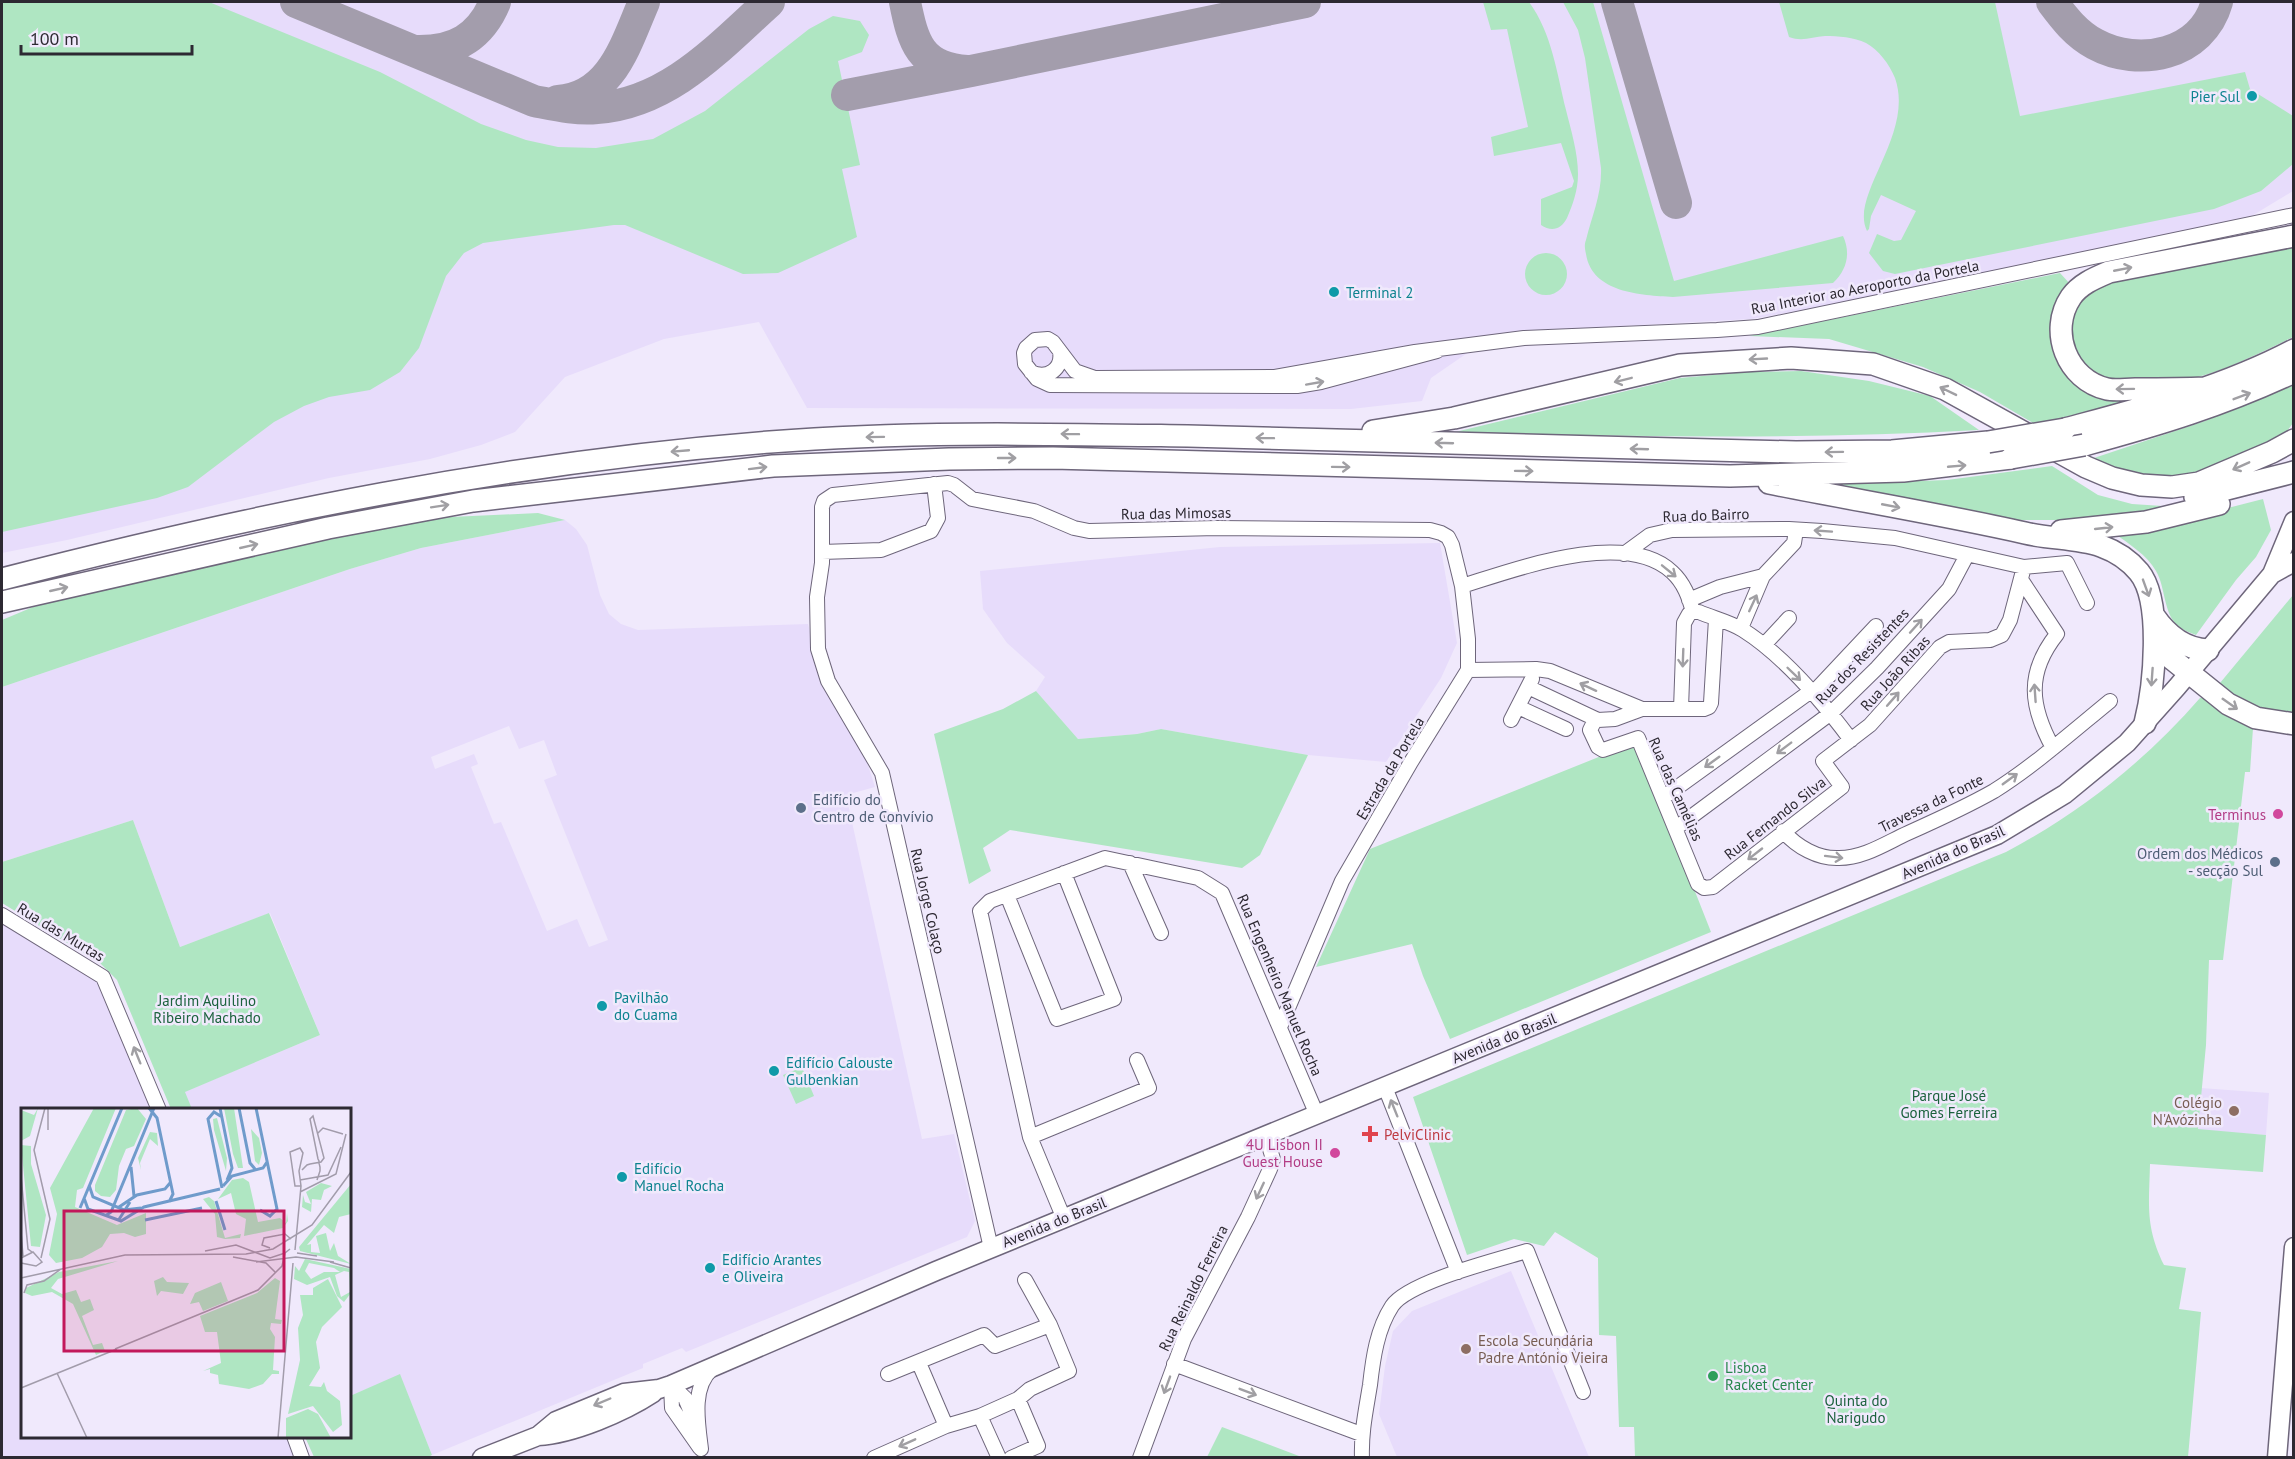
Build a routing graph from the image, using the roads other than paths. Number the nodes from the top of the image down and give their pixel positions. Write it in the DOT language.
graph roads {
  1 [pos="2294,214"];
  2 [pos="2294,236"];
  3 [pos="2294,350"];
  4 [pos="1437,351"];
  5 [pos="1060,352"];
  6 [pos="1031,371"];
  7 [pos="2294,372"];
  8 [pos="2205,388"];
  9 [pos="2000,419"];
  10 [pos="1323,439"];
  11 [pos="2294,440"];
  12 [pos="2294,472"];
  13 [pos="1730,476"];
  14 [pos="934,484"];
  15 [pos="2294,485"];
  16 [pos="2236,492"];
  17 [pos="824,501"];
  18 [pos="2294,521"];
  19 [pos="2004,528"];
  20 [pos="1796,530"];
  21 [pos="822,552"];
  22 [pos="1624,554"];
  23 [pos="1967,555"];
  24 [pos="65,562"];
  25 [pos="2294,562"];
  26 [pos="2,571"];
  27 [pos="2023,574"];
  28 [pos="2272,574"];
  29 [pos="1763,576"];
  30 [pos="2,579"];
  31 [pos="1462,586"];
  32 [pos="2,602"];
  33 [pos="2087,603"];
  34 [pos="1691,606"];
  35 [pos="1789,618"];
  36 [pos="1716,619"];
  37 [pos="2153,621"];
  38 [pos="1876,626"];
  39 [pos="1741,628"];
  40 [pos="1764,645"];
  41 [pos="2208,650"];
  42 [pos="1536,669"];
  43 [pos="1468,670"];
  44 [pos="2189,673"];
  45 [pos="1528,687"];
  46 [pos="1812,692"];
  47 [pos="2110,701"];
  48 [pos="1518,706"];
  49 [pos="1642,709"];
  50 [pos="1681,709"];
  51 [pos="1831,713"];
  52 [pos="1511,720"];
  53 [pos="1598,720"];
  54 [pos="2145,723"];
  55 [pos="2294,724"];
  56 [pos="1566,729"];
  57 [pos="1851,740"];
  58 [pos="2053,748"];
  59 [pos="1822,761"];
  60 [pos="1664,797"];
  61 [pos="1676,828"];
  62 [pos="1784,831"];
  63 [pos="1130,863"];
  64 [pos="1064,873"];
  65 [pos="1700,887"];
  66 [pos="1007,895"];
  67 [pos="2,915"];
  68 [pos="1161,933"];
  69 [pos="1280,1027"];
  70 [pos="1137,1060"];
  71 [pos="1385,1087"];
  72 [pos="158,1108"];
  73 [pos="1317,1115"];
  74 [pos="1266,1136"];
  75 [pos="1030,1137"];
  76 [pos="1064,1219"];
  77 [pos="2294,1247"];
  78 [pos="991,1248"];
  79 [pos="1458,1272"];
  80 [pos="1025,1280"];
  81 [pos="1050,1325"];
  82 [pos="919,1363"];
  83 [pos="1174,1364"];
  84 [pos="717,1366"];
  85 [pos="888,1374"];
  86 [pos="665,1387"];
  87 [pos="1583,1392"];
  88 [pos="1018,1399"];
  89 [pos="980,1416"];
  90 [pos="2287,1418"];
  91 [pos="946,1426"];
  92 [pos="699,1431"];
  93 [pos="1361,1434"];
  94 [pos="294,1438"];
  95 [pos="2283,1448"];
  96 [pos="703,1453"];
  97 [pos="506,1454"];
  98 [pos="302,1458"];
  99 [pos="482,1458"];
  100 [pos="874,1458"];
  101 [pos="999,1458"];
  102 [pos="1011,1458"];
  103 [pos="1140,1458"];
  104 [pos="1362,1458"];
  1 -- 4 [label="street, Rua Interior ao Aeroporto da Portela"];
  8 -- 2 [label="highway, one-way"];
  3 -- 8 [label="highway"];
  4 -- 5 [label="street"];
  6 -- 4 [label="street, one-way"];
  5 -- 6 [label="street"];
  5 -- 6 [label="street"];
  13 -- 7 [label="highway, one-way, bridge"];
  8 -- 10 [label="highway, one-way, bridge"];
  9 -- 10 [label="highway, one-way"];
  11 -- 9 [label="highway, one-way"];
  9 -- 16 [label="highway"];
  10 -- 24 [label="highway, one-way"];
  12 -- 16 [label="highway"];
  13 -- 19 [label="highway, one-way"];
  32 -- 13 [label="highway, one-way"];
  14 -- 17 [label="street, Rua das Mimosas"];
  14 -- 21 [label="street"];
  14 -- 31 [label="street, Rua das Mimosas"];
  15 -- 16 [label="highway"];
  19 -- 16 [label="highway, one-way"];
  17 -- 21 [label="street, Rua Jorge Colaço"];
  18 -- 28 [label="main road, Avenida do Brasil"];
  19 -- 37 [label="highway, one-way"];
  20 -- 22 [label="street, Rua do Bairro"];
  23 -- 20 [label="street, Rua do Bairro, one-way"];
  20 -- 29 [label="street"];
  21 -- 78 [label="street, Rua Jorge Colaço"];
  22 -- 31 [label="street"];
  22 -- 34 [label="street, one-way"];
  23 -- 27 [label="street, Rua do Bairro"];
  51 -- 23 [label="street, Rua dos Resistentes, one-way"];
  24 -- 26 [label="highway"];
  24 -- 30 [label="highway"];
  25 -- 28 [label="main road, Avenida do Brasil"];
  27 -- 33 [label="street, Rua do Bairro"];
  57 -- 27 [label="street, Rua João Ribas, one-way"];
  58 -- 27 [label="street, one-way"];
  28 -- 41 [label="main road, Avenida do Brasil"];
  29 -- 34 [label="street"];
  39 -- 29 [label="street, one-way"];
  31 -- 43 [label="street"];
  34 -- 36 [label="street"];
  34 -- 50 [label="street, one-way"];
  35 -- 40 [label="street"];
  36 -- 39 [label="street"];
  36 -- 50 [label="street"];
  37 -- 41 [label="highway"];
  37 -- 44 [label="highway"];
  37 -- 54 [label="highway, one-way"];
  38 -- 46 [label="street"];
  39 -- 40 [label="street"];
  40 -- 46 [label="street, one-way"];
  41 -- 44 [label="main road, Avenida do Brasil"];
  42 -- 43 [label="street"];
  42 -- 45 [label="street"];
  49 -- 42 [label="street, one-way"];
  43 -- 69 [label="street, Estrada da Portela"];
  44 -- 54 [label="main road, Avenida do Brasil"];
  44 -- 55 [label="highway, one-way"];
  45 -- 48 [label="street"];
  45 -- 53 [label="street"];
  46 -- 51 [label="street"];
  46 -- 60 [label="street, one-way"];
  47 -- 58 [label="street, Travessa da Fonte"];
  48 -- 52 [label="street"];
  48 -- 56 [label="street"];
  49 -- 50 [label="street"];
  49 -- 53 [label="street"];
  51 -- 57 [label="street"];
  51 -- 61 [label="street, Rua dos Resistentes, one-way"];
  53 -- 60 [label="street, Rua das Camélias"];
  54 -- 71 [label="main road, Avenida do Brasil"];
  57 -- 59 [label="street, Rua João Ribas"];
  62 -- 58 [label="street, Travessa da Fonte, one-way"];
  59 -- 62 [label="street, Rua Fernando Silva"];
  60 -- 61 [label="street, Rua das Camélias"];
  61 -- 65 [label="street, Rua das Camélias"];
  62 -- 65 [label="street, Rua Fernando Silva, one-way"];
  63 -- 64 [label="street, Rua Engenheiro Manuel Rocha"];
  63 -- 68 [label="street"];
  63 -- 69 [label="street, Rua Engenheiro Manuel Rocha"];
  64 -- 66 [label="street, Rua Engenheiro Manuel Rocha"];
  64 -- 66 [label="street"];
  66 -- 75 [label="street, Rua Engenheiro Manuel Rocha"];
  72 -- 67 [label="street, Rua das Murtas, one-way"];
  69 -- 73 [label="street, Rua Engenheiro Manuel Rocha"];
  70 -- 75 [label="street"];
  71 -- 73 [label="main road, Avenida do Brasil"];
  79 -- 71 [label="street, one-way"];
  73 -- 74 [label="main road, Avenida do Brasil"];
  74 -- 76 [label="main road, Avenida do Brasil"];
  74 -- 83 [label="street, Rua Reinaldo Ferreira, one-way"];
  75 -- 76 [label="street, Rua Engenheiro Manuel Rocha"];
  76 -- 78 [label="main road, Avenida do Brasil"];
  77 -- 90 [label="main road"];
  78 -- 84 [label="main road, Avenida do Brasil"];
  79 -- 87 [label="street"];
  79 -- 93 [label="street"];
  80 -- 81 [label="street"];
  81 -- 82 [label="street"];
  81 -- 88 [label="street"];
  82 -- 85 [label="street"];
  82 -- 91 [label="street"];
  83 -- 93 [label="street, one-way"];
  83 -- 103 [label="street, Rua Reinaldo Ferreira, one-way"];
  84 -- 86 [label="main road, Avenida do Brasil"];
  84 -- 92 [label="street"];
  86 -- 92 [label="street"];
  86 -- 96 [label="street"];
  86 -- 97 [label="main road, Avenida do Brasil"];
  88 -- 89 [label="street"];
  88 -- 102 [label="street"];
  89 -- 91 [label="street"];
  89 -- 101 [label="street"];
  90 -- 95 [label="main road"];
  91 -- 100 [label="street, one-way"];
  92 -- 96 [label="street"];
  93 -- 104 [label="street"];
  94 -- 98 [label="street"];
  97 -- 99 [label="main road, Avenida do Brasil"];
}
